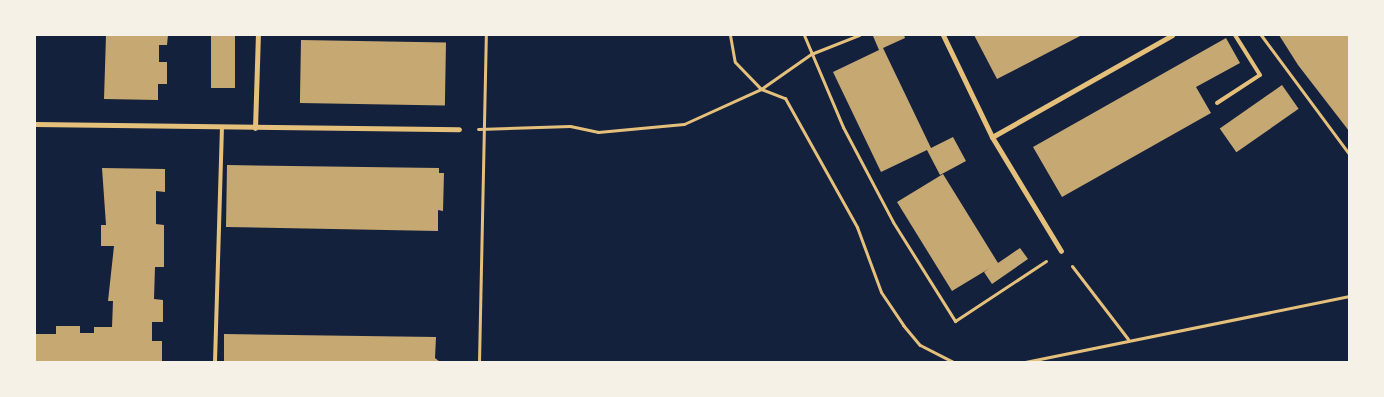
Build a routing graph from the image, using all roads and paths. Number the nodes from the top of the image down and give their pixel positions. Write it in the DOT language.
graph roads {
  1 [pos="258,35"];
  2 [pos="486,35"];
  3 [pos="730,35"];
  4 [pos="804,35"];
  5 [pos="859,35"];
  6 [pos="943,35"];
  7 [pos="1172,35"];
  8 [pos="1235,35"];
  9 [pos="1261,35"];
  10 [pos="811,54"];
  11 [pos="761,89"];
  12 [pos="1217,104"];
  13 [pos="35,124"];
  14 [pos="222,128"];
  15 [pos="256,128"];
  16 [pos="459,129"];
  17 [pos="484,129"];
  18 [pos="992,137"];
  19 [pos="1349,154"];
  20 [pos="1061,252"];
  21 [pos="1349,296"];
  22 [pos="1128,339"];
  23 [pos="215,362"];
  24 [pos="479,362"];
  25 [pos="953,362"];
  26 [pos="1025,362"];
  1 -- 15 [label="street"];
  2 -- 17 [label="path"];
  3 -- 11 [label="path"];
  4 -- 10 [label="path"];
  5 -- 10 [label="path"];
  6 -- 18 [label="street"];
  7 -- 18 [label="street"];
  8 -- 12 [label="lane"];
  9 -- 19 [label="path"];
  10 -- 11 [label="path"];
  10 -- 20 [label="path"];
  11 -- 17 [label="path"];
  11 -- 25 [label="path"];
  13 -- 14 [label="street"];
  14 -- 15 [label="street"];
  14 -- 23 [label="lane"];
  15 -- 16 [label="street"];
  17 -- 24 [label="path"];
  18 -- 20 [label="street"];
  20 -- 22 [label="path"];
  21 -- 22 [label="path"];
  22 -- 26 [label="path"];
}
